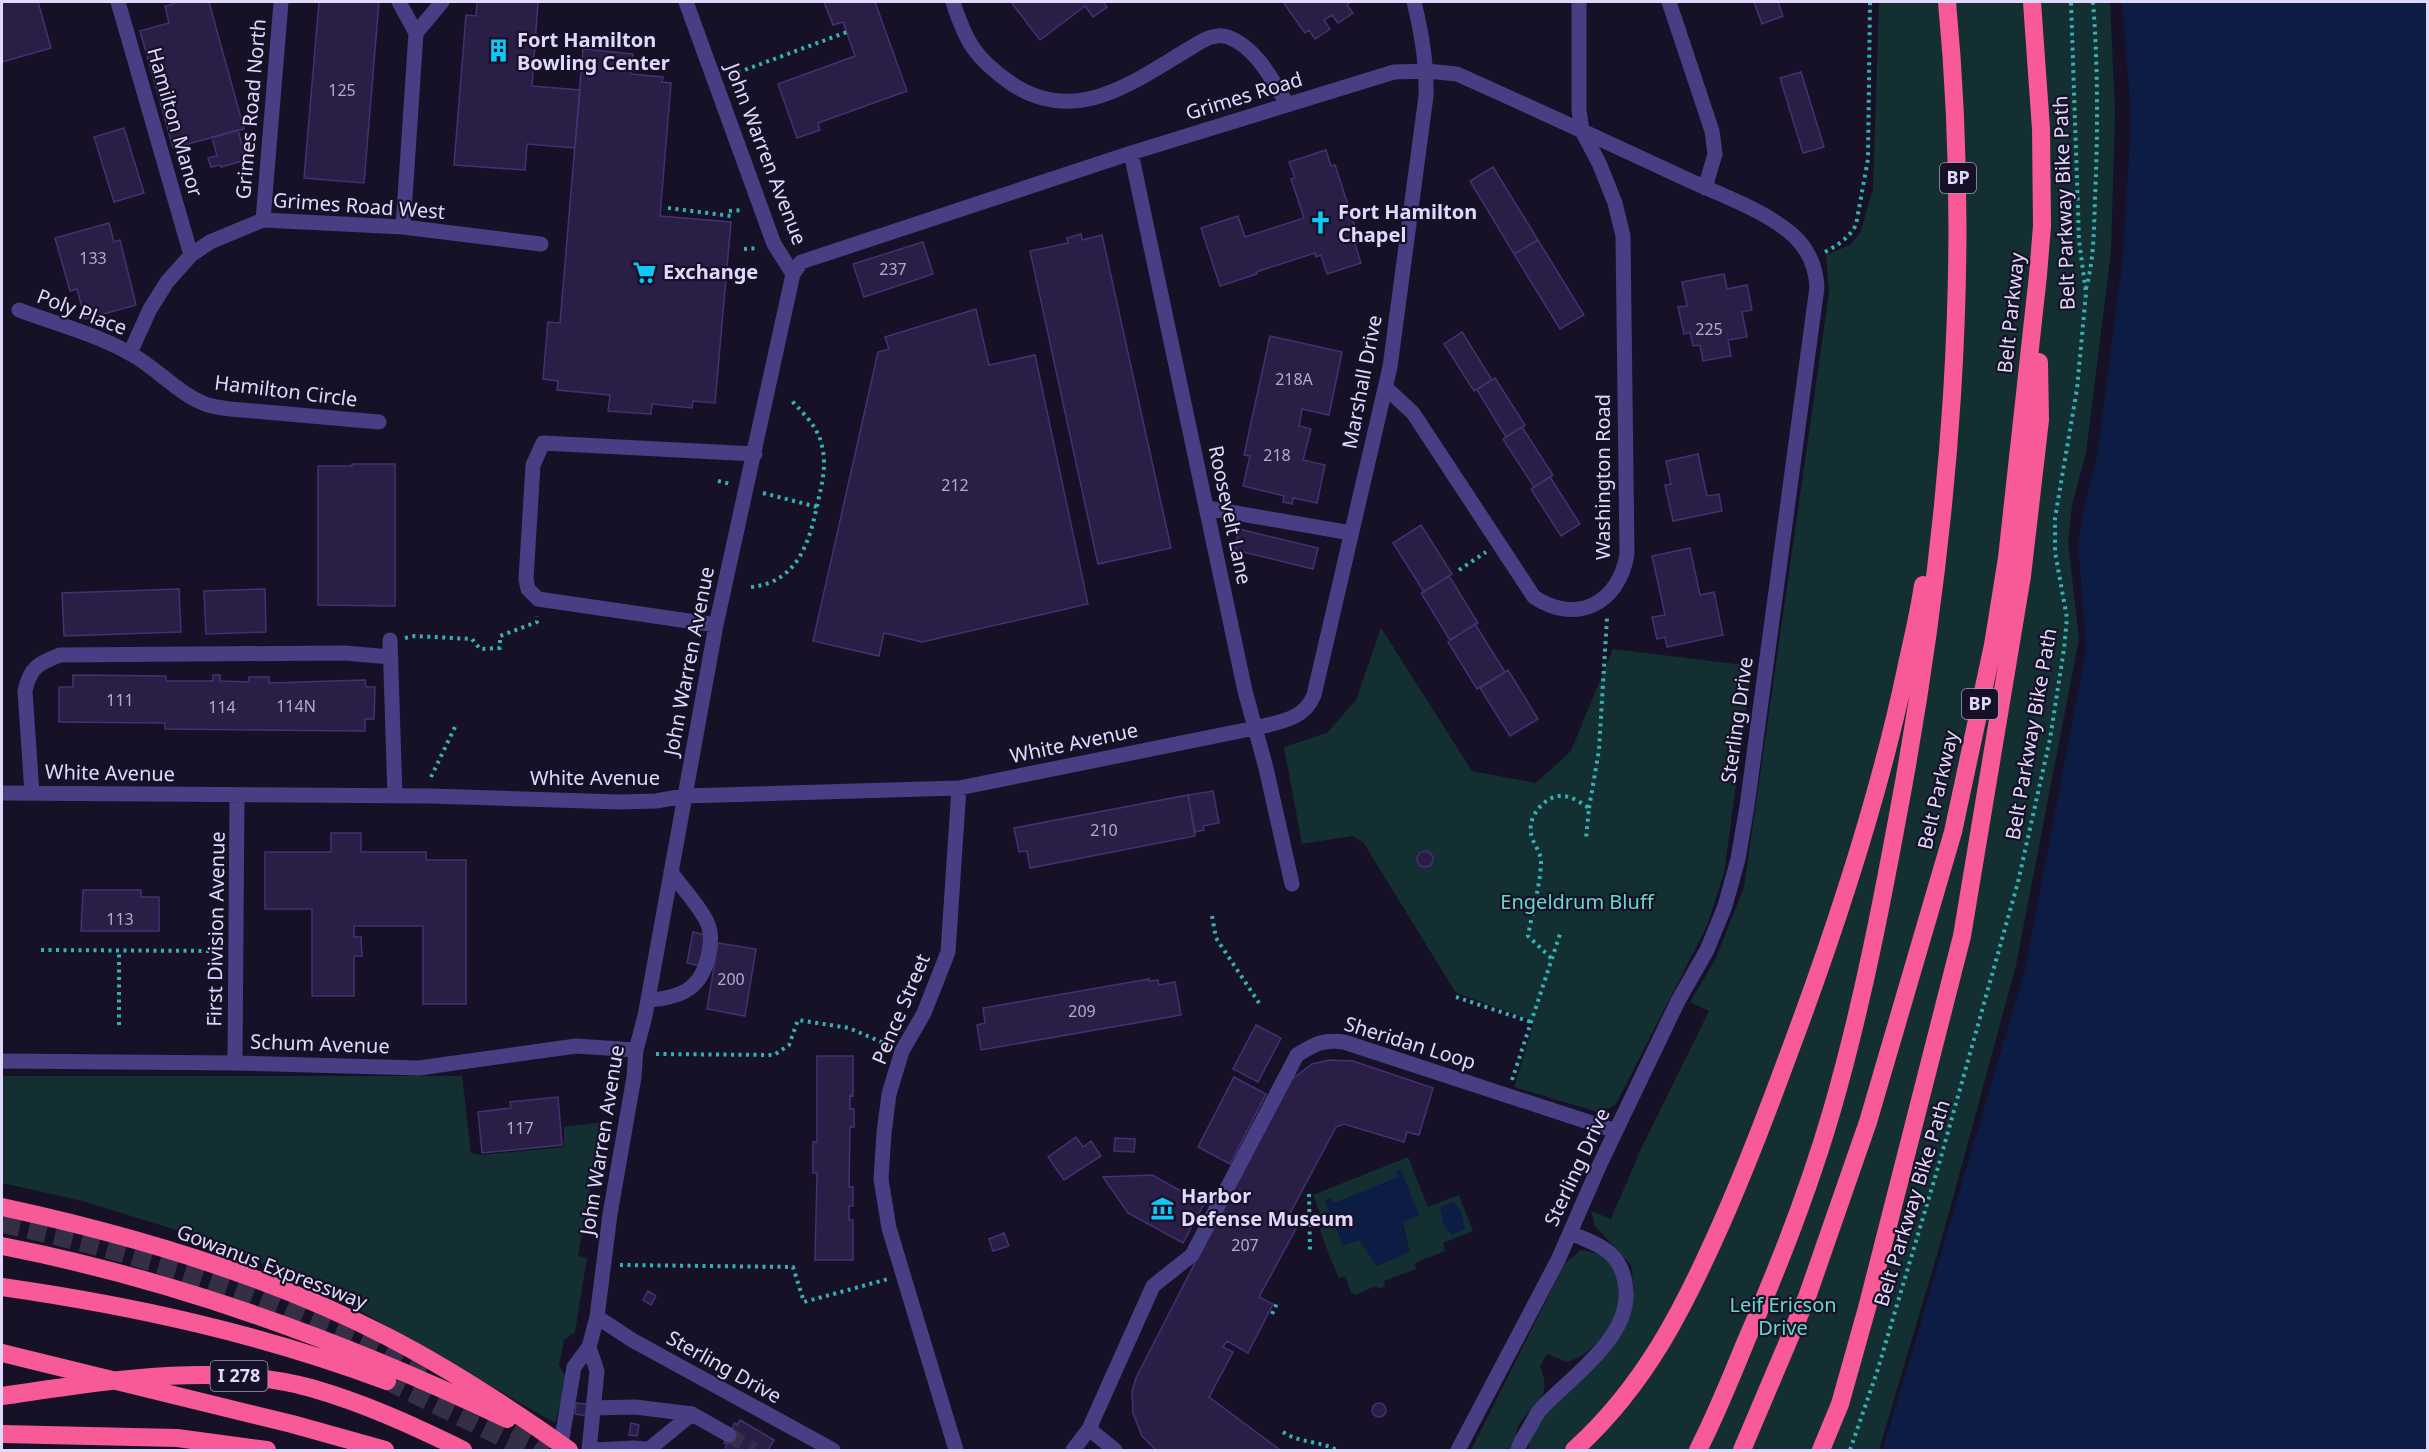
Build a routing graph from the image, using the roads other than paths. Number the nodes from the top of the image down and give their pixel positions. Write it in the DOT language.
graph roads {
  1 [pos="118,2"];
  2 [pos="281,2"];
  3 [pos="399,2"];
  4 [pos="442,2"];
  5 [pos="686,2"];
  6 [pos="953,2"];
  7 [pos="1414,2"];
  8 [pos="1579,2"];
  9 [pos="1669,2"];
  10 [pos="1947,2"];
  11 [pos="2032,2"];
  12 [pos="416,33"];
  13 [pos="1427,71"];
  14 [pos="1287,104"];
  15 [pos="1582,131"];
  16 [pos="1131,153"];
  17 [pos="1705,188"];
  18 [pos="263,220"];
  19 [pos="403,227"];
  20 [pos="541,244"];
  21 [pos="191,255"];
  22 [pos="793,274"];
  23 [pos="2038,274"];
  24 [pos="19,310"];
  25 [pos="130,353"];
  26 [pos="1955,354"];
  27 [pos="1386,388"];
  28 [pos="379,422"];
  29 [pos="755,454"];
  30 [pos="1207,508"];
  31 [pos="1351,533"];
  32 [pos="716,625"];
  33 [pos="396,641"];
  34 [pos="391,657"];
  35 [pos="1255,728"];
  36 [pos="959,788"];
  37 [pos="2,793"];
  38 [pos="32,793"];
  39 [pos="237,795"];
  40 [pos="395,796"];
  41 [pos="684,796"];
  42 [pos="670,872"];
  43 [pos="1292,884"];
  44 [pos="648,1000"];
  45 [pos="636,1050"];
  46 [pos="2,1061"];
  47 [pos="235,1062"];
  48 [pos="1616,1131"];
  49 [pos="2,1207"];
  50 [pos="1570,1233"];
  51 [pos="2,1246"];
  52 [pos="2,1287"];
  53 [pos="597,1317"];
  54 [pos="589,1347"];
  55 [pos="2,1353"];
  56 [pos="387,1381"];
  57 [pos="2,1396"];
  58 [pos="593,1408"];
  59 [pos="692,1414"];
  60 [pos="1089,1429"];
  61 [pos="2,1434"];
  62 [pos="729,1435"];
  63 [pos="809,1445"];
  64 [pos="267,1450"];
  65 [pos="385,1450"];
  66 [pos="463,1450"];
  67 [pos="562,1450"];
  68 [pos="569,1450"];
  69 [pos="591,1450"];
  70 [pos="651,1450"];
  71 [pos="833,1450"];
  72 [pos="956,1450"];
  73 [pos="1073,1450"];
  74 [pos="1114,1450"];
  75 [pos="1458,1450"];
  76 [pos="1518,1450"];
  77 [pos="1574,1450"];
  78 [pos="1698,1450"];
  79 [pos="1742,1450"];
  80 [pos="1821,1450"];
  1 -- 21 [label="street, Hamilton Manor"];
  2 -- 18 [label="street, Grimes Road North"];
  3 -- 12 [label="street"];
  4 -- 12 [label="street"];
  5 -- 22 [label="street, John Warren Avenue"];
  6 -- 14 [label="street"];
  7 -- 13 [label="street, Marshall Drive"];
  8 -- 15 [label="street"];
  9 -- 17 [label="street"];
  10 -- 26 [label="highway, Belt Parkway / BP"];
  11 -- 23 [label="highway, Belt Parkway / BP"];
  12 -- 19 [label="street"];
  13 -- 14 [label="street, Grimes Road"];
  13 -- 15 [label="street, Grimes Road"];
  13 -- 27 [label="street, Marshall Drive"];
  14 -- 16 [label="street, Grimes Road"];
  15 -- 17 [label="street, Grimes Road"];
  15 -- 27 [label="street, Washington Road"];
  16 -- 22 [label="street, Grimes Road"];
  16 -- 30 [label="street, Roosevelt Lane"];
  17 -- 48 [label="street, Sterling Drive"];
  18 -- 19 [label="street, Grimes Road West"];
  18 -- 21 [label="street, Grimes Road West"];
  19 -- 20 [label="street, Grimes Road West"];
  21 -- 25 [label="street, Grimes Road West"];
  22 -- 29 [label="street, John Warren Avenue"];
  23 -- 79 [label="highway, Belt Parkway / BP"];
  23 -- 80 [label="highway"];
  24 -- 25 [label="street, Poly Place"];
  25 -- 28 [label="street, Hamilton Circle"];
  26 -- 77 [label="highway"];
  26 -- 78 [label="highway, Belt Parkway / BP"];
  27 -- 31 [label="street, Marshall Drive"];
  29 -- 32 [label="street, John Warren Avenue"];
  29 -- 32 [label="street"];
  30 -- 31 [label="street"];
  30 -- 35 [label="street, Roosevelt Lane"];
  31 -- 35 [label="street, Marshall Drive"];
  32 -- 41 [label="street, John Warren Avenue"];
  33 -- 34 [label="street"];
  34 -- 38 [label="street"];
  34 -- 40 [label="street"];
  35 -- 36 [label="street, White Avenue"];
  35 -- 43 [label="street, Roosevelt Lane"];
  36 -- 41 [label="street, White Avenue"];
  36 -- 72 [label="street, Pence Street"];
  37 -- 38 [label="street, White Avenue"];
  38 -- 39 [label="street, White Avenue"];
  39 -- 40 [label="street, White Avenue"];
  39 -- 47 [label="street, First Division Avenue"];
  40 -- 41 [label="street, White Avenue"];
  41 -- 42 [label="street, John Warren Avenue"];
  42 -- 44 [label="street, John Warren Avenue"];
  42 -- 44 [label="street"];
  44 -- 45 [label="street, John Warren Avenue"];
  45 -- 47 [label="street, Schum Avenue"];
  45 -- 53 [label="street, John Warren Avenue"];
  46 -- 47 [label="street, Schum Avenue"];
  48 -- 50 [label="street, Sterling Drive"];
  48 -- 60 [label="street, Sheridan Loop"];
  49 -- 68 [label="highway, Gowanus Expressway"];
  50 -- 75 [label="street, Sterling Drive"];
  50 -- 76 [label="street"];
  51 -- 67 [label="highway"];
  52 -- 56 [label="highway"];
  53 -- 54 [label="street, John Warren Avenue"];
  53 -- 63 [label="street, Sterling Drive"];
  54 -- 58 [label="street, John Warren Avenue"];
  54 -- 67 [label="street, John Warren Avenue"];
  55 -- 65 [label="highway"];
  57 -- 66 [label="highway, I 278"];
  58 -- 59 [label="street"];
  58 -- 69 [label="street, John Warren Avenue"];
  59 -- 62 [label="street"];
  59 -- 70 [label="street"];
  60 -- 73 [label="street, Sheridan Loop"];
  60 -- 74 [label="street"];
  61 -- 64 [label="highway"];
  63 -- 71 [label="street, Sterling Drive"];
  69 -- 70 [label="street"];
}
